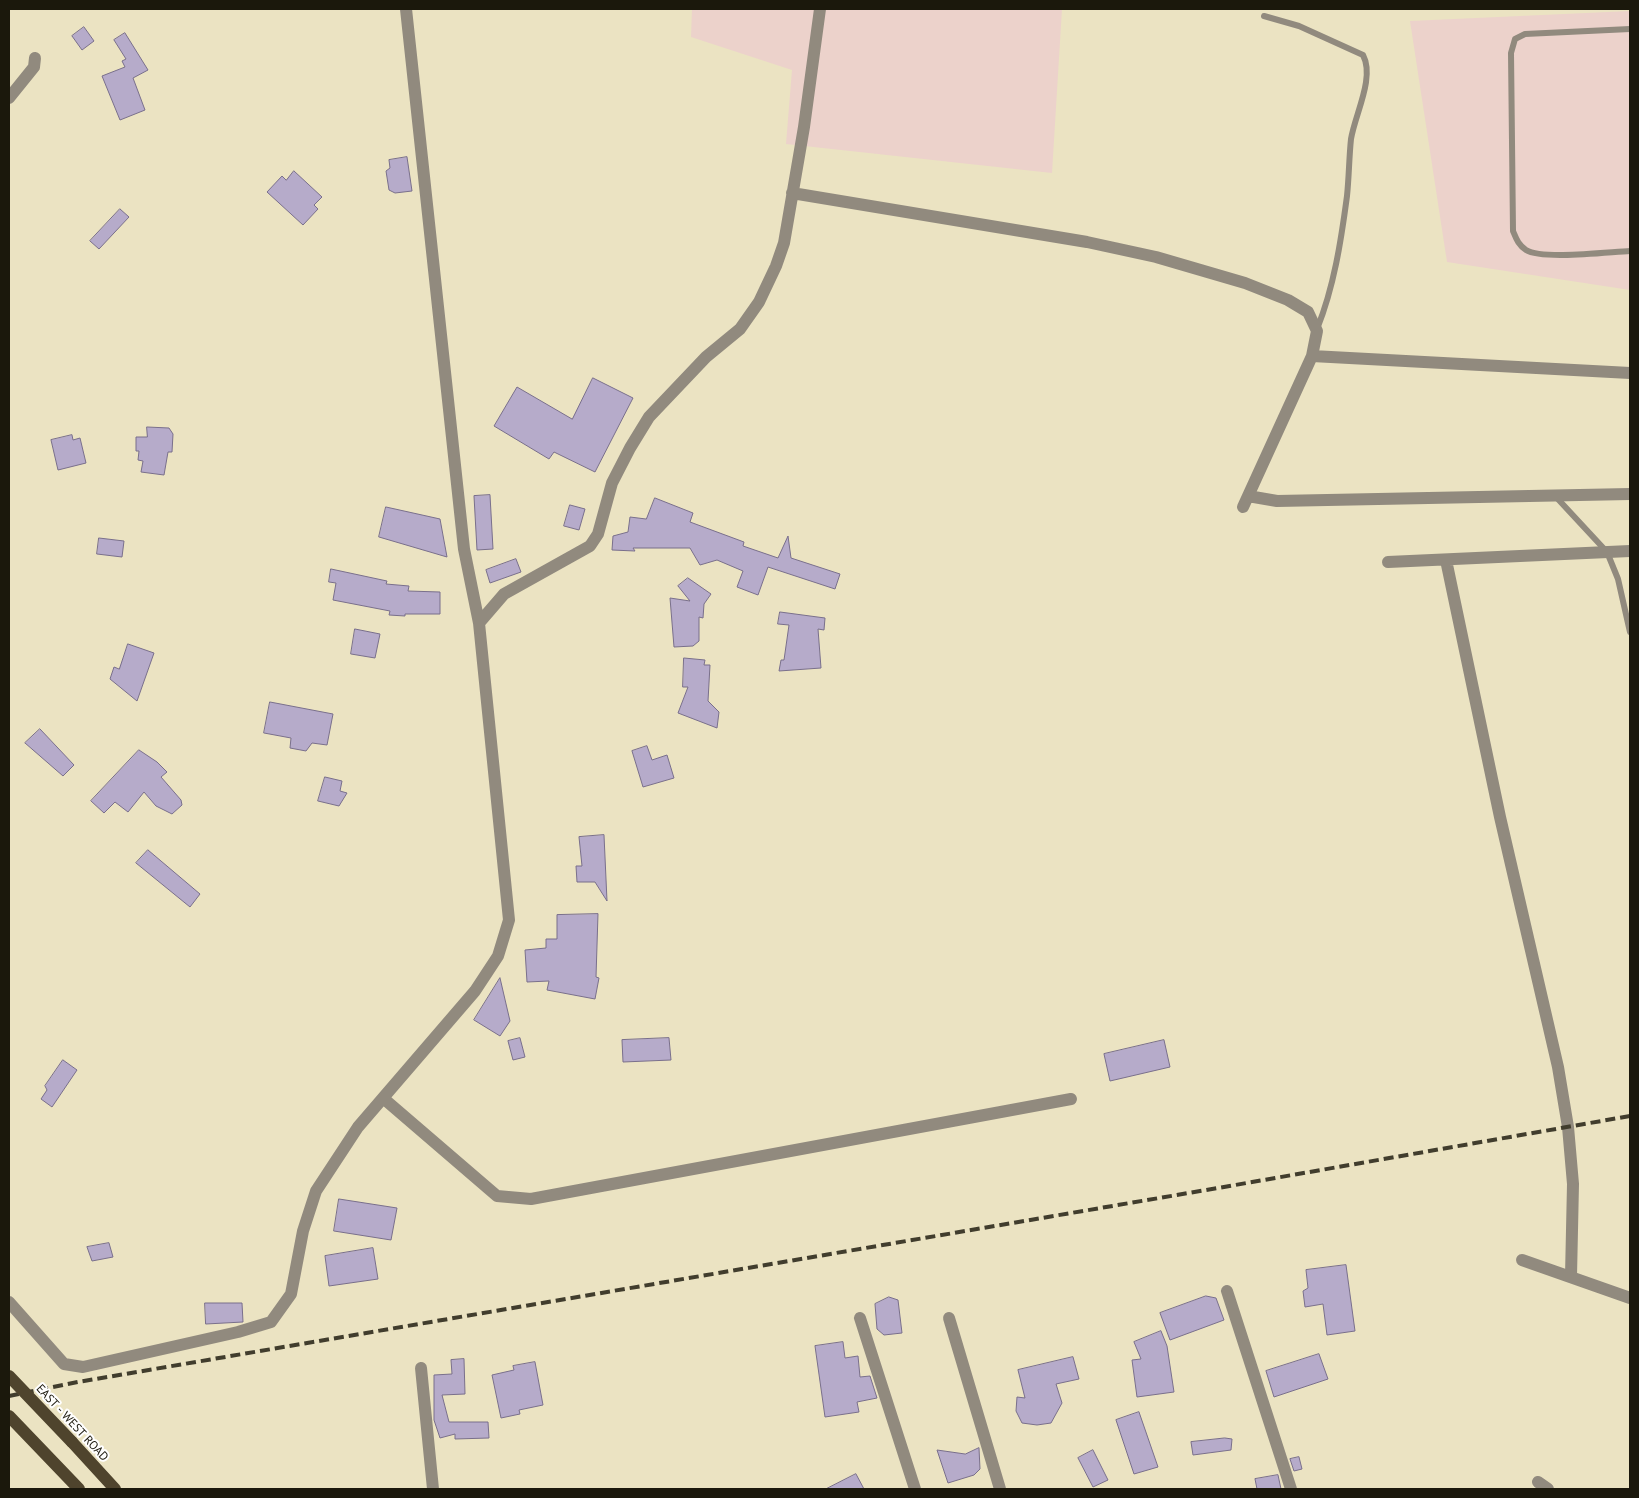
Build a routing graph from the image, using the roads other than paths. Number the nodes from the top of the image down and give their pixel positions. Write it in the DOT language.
graph roads {
  1 [pos="406,9"];
  2 [pos="820,9"];
  3 [pos="1264,16"];
  4 [pos="1630,29"];
  5 [pos="35,58"];
  6 [pos="9,98"];
  7 [pos="792,194"];
  8 [pos="1630,251"];
  9 [pos="1317,330"];
  10 [pos="1312,356"];
  11 [pos="1630,374"];
  12 [pos="1630,494"];
  13 [pos="1556,496"];
  14 [pos="1630,551"];
  15 [pos="1607,552"];
  16 [pos="1446,560"];
  17 [pos="1388,562"];
  18 [pos="479,623"];
  19 [pos="1630,632"];
  20 [pos="383,1098"];
  21 [pos="1072,1099"];
  22 [pos="1522,1260"];
  23 [pos="1571,1276"];
  24 [pos="1227,1291"];
  25 [pos="1630,1298"];
  26 [pos="9,1302"];
  27 [pos="860,1318"];
  28 [pos="949,1318"];
  29 [pos="421,1368"];
  30 [pos="9,1376"];
  31 [pos="9,1416"];
  32 [pos="79,1489"];
  33 [pos="115,1489"];
  34 [pos="433,1489"];
  35 [pos="915,1489"];
  36 [pos="1000,1489"];
  37 [pos="1291,1489"];
  1 -- 18 [label="street"];
  2 -- 7 [label="street"];
  3 -- 9 [label="lane"];
  4 -- 8 [label="lane"];
  5 -- 6 [label="street"];
  7 -- 9 [label="street"];
  7 -- 18 [label="street"];
  9 -- 10 [label="street"];
  10 -- 11 [label="street"];
  10 -- 13 [label="street"];
  12 -- 13 [label="street"];
  13 -- 15 [label="lane"];
  14 -- 15 [label="street"];
  15 -- 16 [label="street"];
  15 -- 19 [label="lane"];
  16 -- 17 [label="street"];
  16 -- 23 [label="street"];
  18 -- 20 [label="street"];
  20 -- 21 [label="street"];
  20 -- 26 [label="street"];
  22 -- 23 [label="street"];
  23 -- 25 [label="street"];
  24 -- 37 [label="street"];
  27 -- 35 [label="street"];
  28 -- 36 [label="street"];
  29 -- 34 [label="street"];
  30 -- 33 [label="main road, EAST - WEST ROAD, bridge"];
  31 -- 32 [label="main road"];
}
